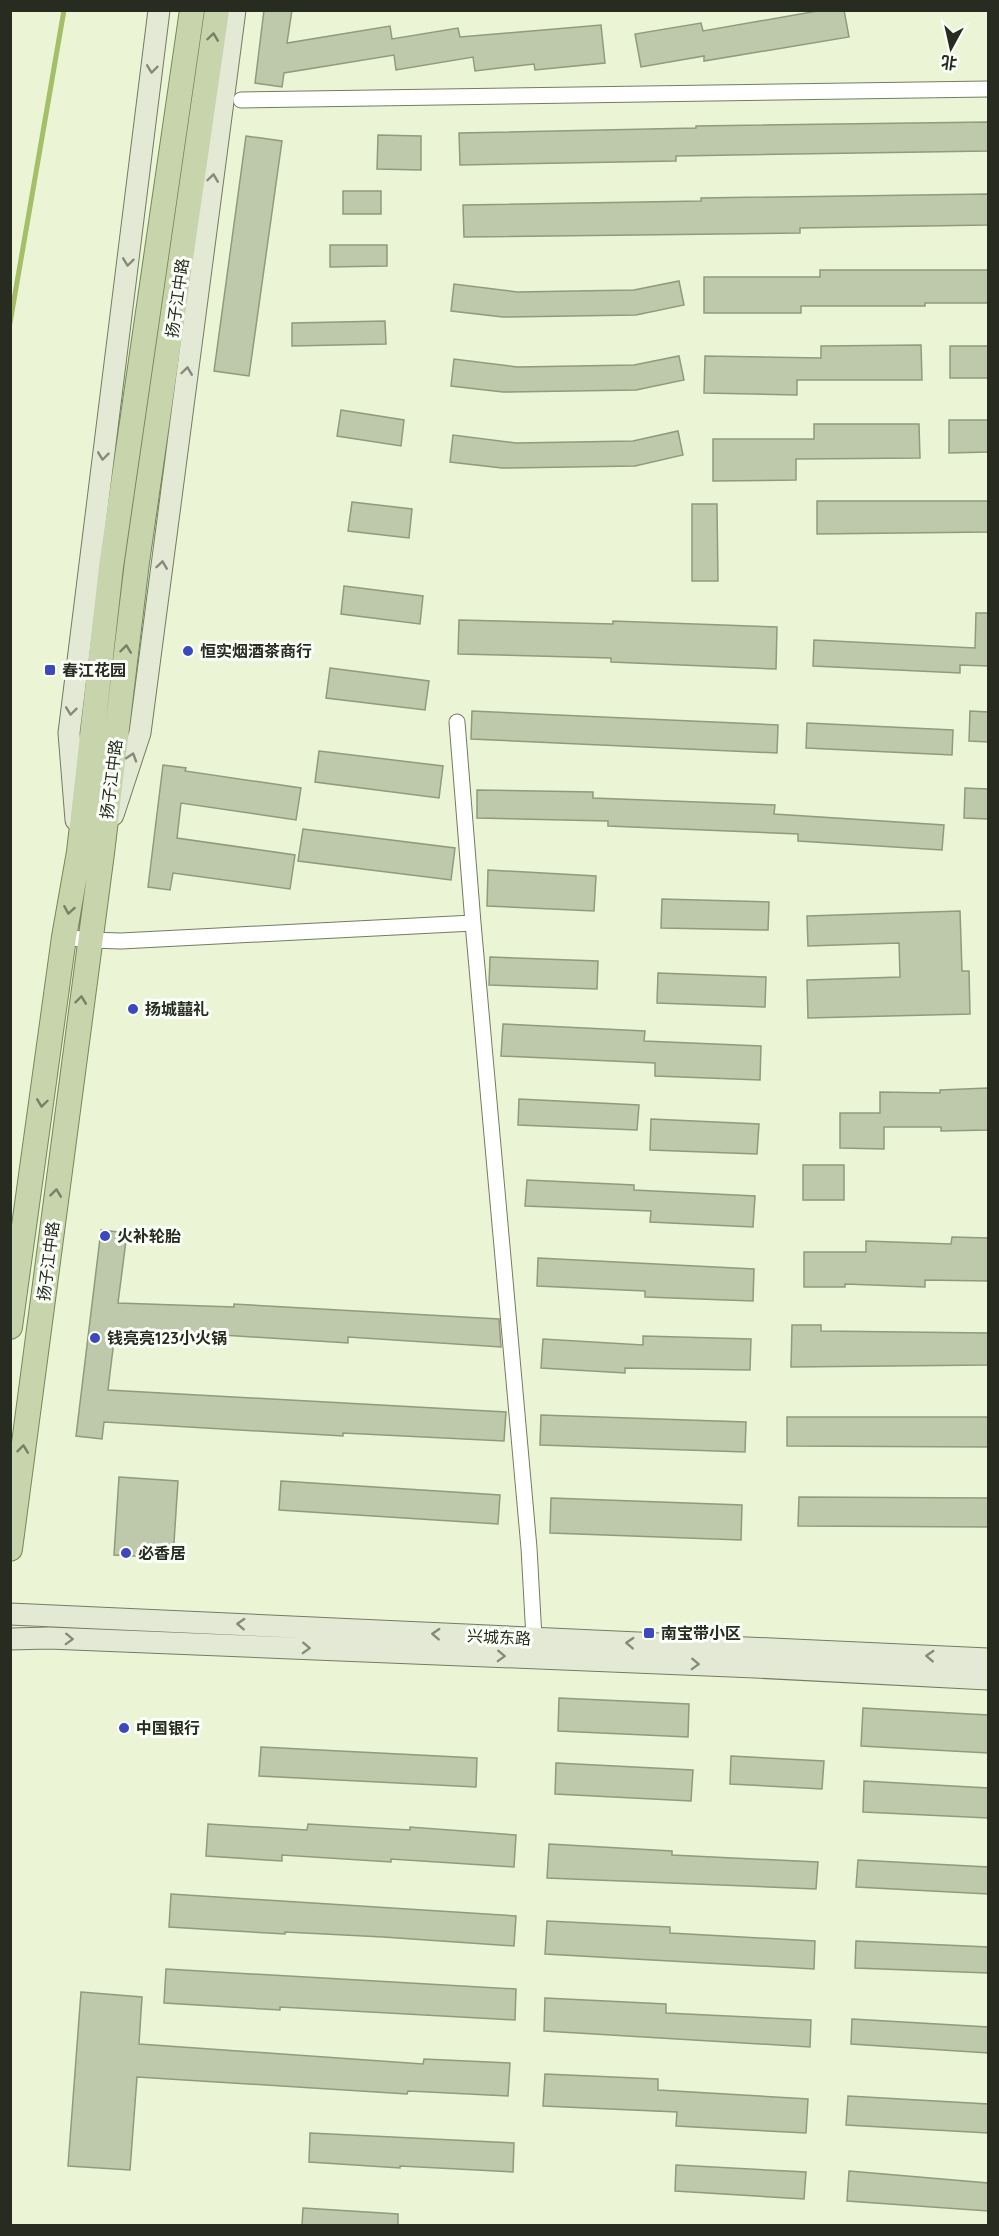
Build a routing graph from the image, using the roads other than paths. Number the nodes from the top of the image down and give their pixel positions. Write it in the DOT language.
graph roads {
  1 [pos="159,10"];
  2 [pos="192,10"];
  3 [pos="217,10"];
  4 [pos="235,10"];
  5 [pos="988,88"];
  6 [pos="241,100"];
  7 [pos="457,722"];
  8 [pos="90,853"];
  9 [pos="472,923"];
  10 [pos="64,936"];
  11 [pos="89,940"];
  12 [pos="10,1327"];
  13 [pos="10,1549"];
  14 [pos="10,1614"];
  15 [pos="534,1638"];
  16 [pos="10,1639"];
  17 [pos="988,1659"];
  18 [pos="988,1679"];
  1 -- 8 [label="street, one-way"];
  2 -- 8 [label="main road, 扬子江中路"];
  8 -- 3 [label="main road, 扬子江中路, one-way"];
  8 -- 4 [label="street, one-way"];
  5 -- 6 [label="street"];
  7 -- 9 [label="street"];
  8 -- 10 [label="main road, 扬子江中路, one-way"];
  8 -- 11 [label="main road, 扬子江中路"];
  9 -- 11 [label="street"];
  9 -- 15 [label="street"];
  10 -- 11 [label="street"];
  10 -- 12 [label="main road, 扬子江中路, one-way"];
  13 -- 11 [label="main road, 扬子江中路, one-way"];
  15 -- 14 [label="street, 兴城东路, one-way"];
  17 -- 15 [label="street, 兴城东路, one-way"];
  16 -- 18 [label="street, 兴城东路, one-way"];
}
